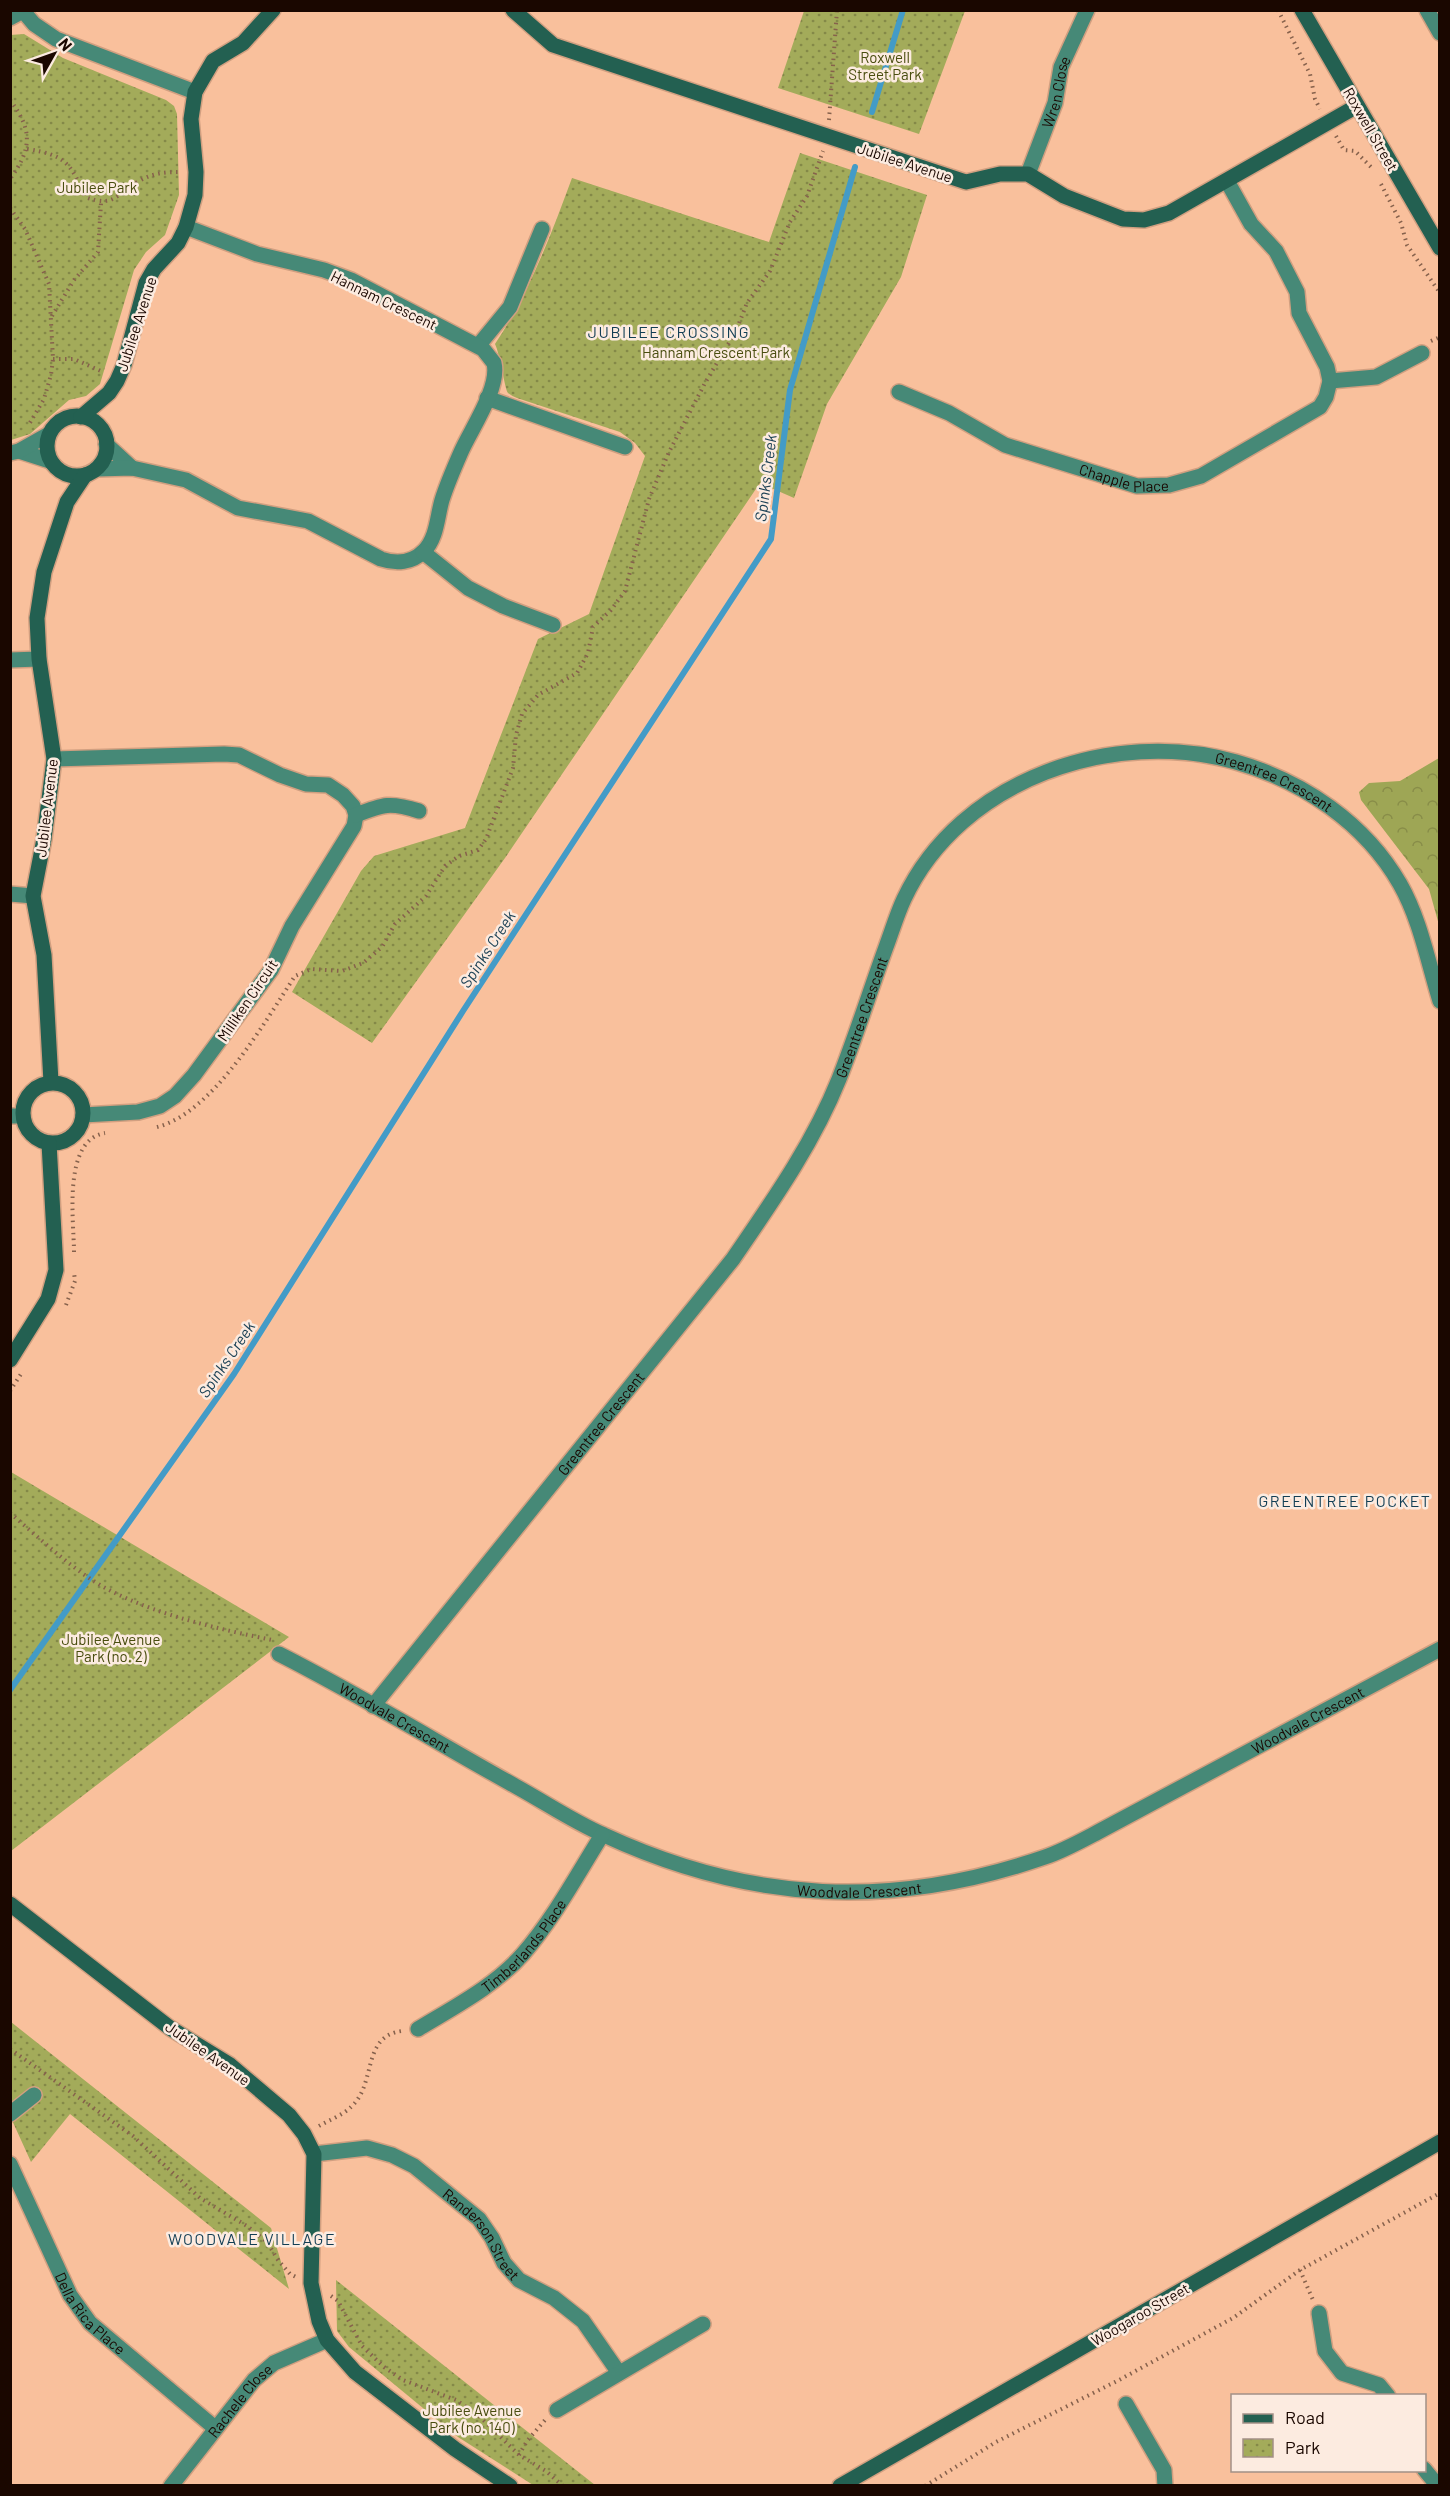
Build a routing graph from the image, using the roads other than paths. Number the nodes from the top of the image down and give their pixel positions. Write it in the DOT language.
graph roads {
  1 [pos="273,10"];
  2 [pos="513,10"];
  3 [pos="1087,10"];
  4 [pos="1302,10"];
  5 [pos="1427,10"];
  6 [pos="23,11"];
  7 [pos="10,18"];
  8 [pos="1440,33"];
  9 [pos="195,92"];
  10 [pos="1357,106"];
  11 [pos="1028,174"];
  12 [pos="1227,181"];
  13 [pos="186,227"];
  14 [pos="542,229"];
  15 [pos="1440,248"];
  16 [pos="478,346"];
  17 [pos="1422,353"];
  18 [pos="1330,381"];
  19 [pos="113,387"];
  20 [pos="898,392"];
  21 [pos="487,398"];
  22 [pos="81,417"];
  23 [pos="49,434"];
  24 [pos="104,437"];
  25 [pos="625,447"];
  26 [pos="15,452"];
  27 [pos="55,466"];
  28 [pos="132,468"];
  29 [pos="91,472"];
  30 [pos="67,502"];
  31 [pos="423,552"];
  32 [pos="553,626"];
  33 [pos="39,659"];
  34 [pos="10,660"];
  35 [pos="54,759"];
  36 [pos="420,811"];
  37 [pos="356,815"];
  38 [pos="10,894"];
  39 [pos="33,896"];
  40 [pos="1440,1001"];
  41 [pos="51,1082"];
  42 [pos="83,1115"];
  43 [pos="17,1116"];
  44 [pos="49,1143"];
  45 [pos="10,1360"];
  46 [pos="1440,1649"];
  47 [pos="283,1655"];
  48 [pos="373,1706"];
  49 [pos="602,1835"];
  50 [pos="10,1904"];
  51 [pos="418,2029"];
  52 [pos="34,2095"];
  53 [pos="10,2114"];
  54 [pos="1440,2142"];
  55 [pos="314,2154"];
  56 [pos="10,2164"];
  57 [pos="1319,2313"];
  58 [pos="703,2324"];
  59 [pos="327,2340"];
  60 [pos="619,2373"];
  61 [pos="1386,2394"];
  62 [pos="1126,2404"];
  63 [pos="557,2410"];
  64 [pos="215,2428"];
  65 [pos="1426,2470"];
  66 [pos="171,2486"];
  67 [pos="510,2486"];
  68 [pos="840,2486"];
  69 [pos="1165,2486"];
  70 [pos="1438,2486"];
  1 -- 9 [label="street, Jubilee Avenue"];
  2 -- 11 [label="street, Jubilee Avenue"];
  3 -- 11 [label="street, Wren Close"];
  4 -- 10 [label="street, Roxwell Street"];
  5 -- 8 [label="street"];
  6 -- 7 [label="street"];
  6 -- 9 [label="street"];
  9 -- 13 [label="street, Jubilee Avenue"];
  10 -- 12 [label="street"];
  10 -- 15 [label="street, Roxwell Street"];
  11 -- 12 [label="street"];
  12 -- 18 [label="street"];
  13 -- 16 [label="street, Hannam Crescent"];
  13 -- 19 [label="street, Jubilee Avenue"];
  14 -- 16 [label="street"];
  16 -- 21 [label="street, Hannam Crescent"];
  17 -- 18 [label="street"];
  18 -- 20 [label="street, Chapple Place"];
  19 -- 22 [label="street, Jubilee Avenue"];
  19 -- 24 [label="street, Jubilee Avenue"];
  21 -- 25 [label="street"];
  21 -- 31 [label="street, Hannam Crescent"];
  22 -- 23 [label="street, Jubilee Avenue"];
  22 -- 24 [label="street"];
  23 -- 26 [label="street"];
  23 -- 27 [label="street"];
  24 -- 28 [label="street"];
  24 -- 29 [label="street, Jubilee Avenue"];
  26 -- 27 [label="street"];
  27 -- 29 [label="street"];
  27 -- 30 [label="street"];
  28 -- 29 [label="street"];
  28 -- 31 [label="street"];
  29 -- 30 [label="street, Jubilee Avenue"];
  30 -- 33 [label="street, Jubilee Avenue"];
  31 -- 32 [label="street"];
  33 -- 34 [label="street"];
  33 -- 35 [label="street, Jubilee Avenue"];
  35 -- 37 [label="street"];
  35 -- 39 [label="street, Jubilee Avenue"];
  36 -- 37 [label="street"];
  37 -- 42 [label="street, Milliken Circuit"];
  38 -- 39 [label="street"];
  39 -- 41 [label="street, Jubilee Avenue"];
  40 -- 48 [label="street, Greentree Crescent"];
  41 -- 42 [label="street"];
  41 -- 43 [label="street"];
  42 -- 44 [label="street"];
  43 -- 44 [label="street"];
  44 -- 45 [label="street"];
  46 -- 49 [label="street, Woodvale Crescent"];
  47 -- 48 [label="street, Woodvale Crescent"];
  48 -- 49 [label="street, Woodvale Crescent"];
  49 -- 51 [label="street, Timberlands Place"];
  50 -- 55 [label="street, Jubilee Avenue"];
  52 -- 53 [label="street"];
  54 -- 68 [label="street, Woogaroo Street"];
  55 -- 59 [label="street, Jubilee Avenue"];
  55 -- 60 [label="street, Randerson Street"];
  56 -- 64 [label="street, Della Rica Place"];
  57 -- 61 [label="street"];
  58 -- 60 [label="street"];
  59 -- 64 [label="street, Rachele Close"];
  59 -- 67 [label="street, Jubilee Avenue"];
  60 -- 63 [label="street"];
  62 -- 69 [label="street"];
  64 -- 66 [label="street, Rachele Close"];
  65 -- 70 [label="street"];
}
